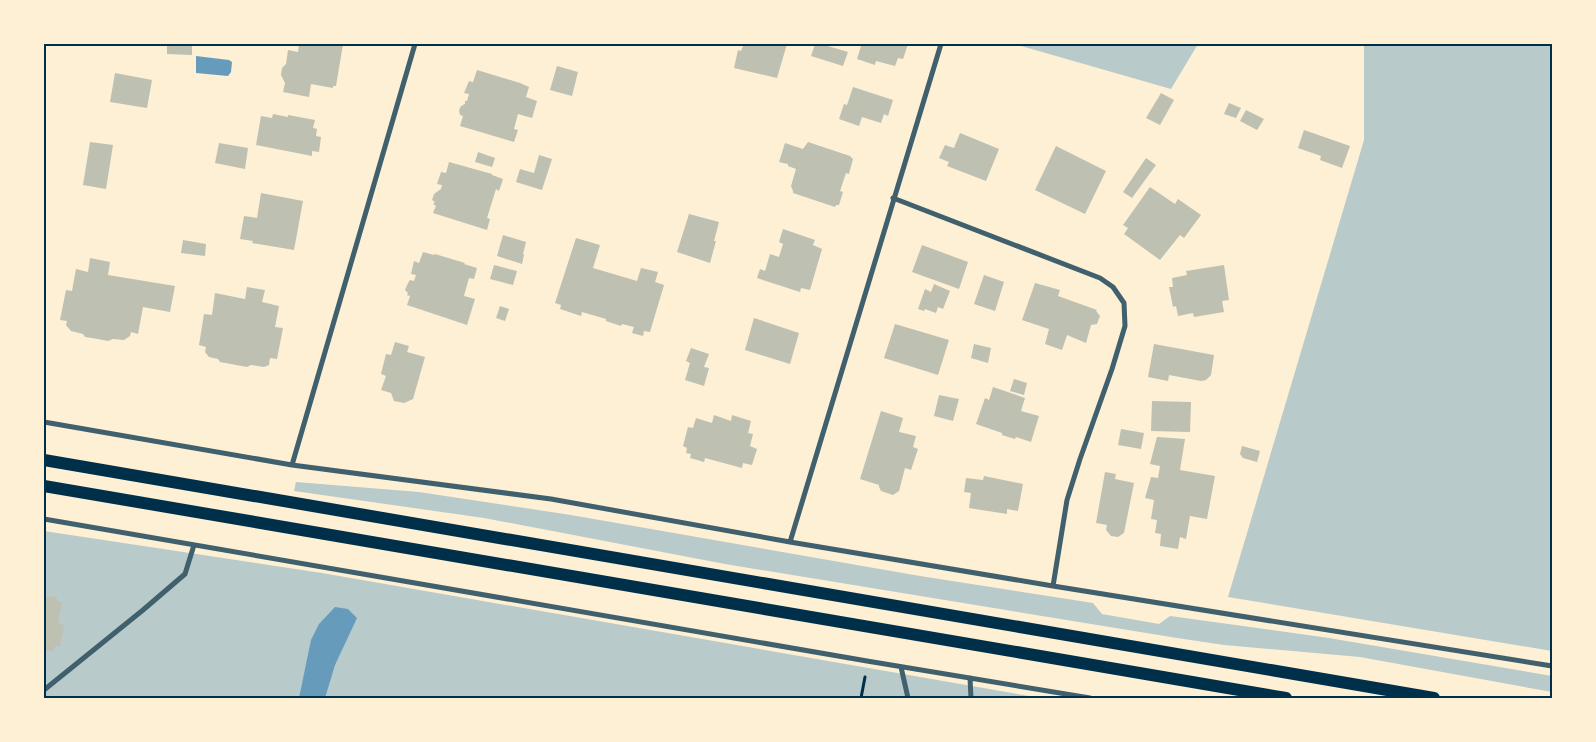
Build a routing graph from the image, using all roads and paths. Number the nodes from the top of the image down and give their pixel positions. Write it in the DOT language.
graph roads {
  1 [pos="415,44"];
  2 [pos="941,44"];
  3 [pos="893,198"];
  4 [pos="44,422"];
  5 [pos="44,460"];
  6 [pos="292,465"];
  7 [pos="44,486"];
  8 [pos="44,519"];
  9 [pos="790,542"];
  10 [pos="194,545"];
  11 [pos="1053,586"];
  12 [pos="867,662"];
  13 [pos="1552,666"];
  14 [pos="901,667"];
  15 [pos="970,678"];
  16 [pos="44,690"];
  17 [pos="861,698"];
  18 [pos="908,698"];
  19 [pos="971,698"];
  20 [pos="1090,698"];
  21 [pos="1286,698"];
  22 [pos="1434,698"];
  1 -- 6 [label="street"];
  2 -- 3 [label="street"];
  3 -- 9 [label="street"];
  3 -- 11 [label="street"];
  4 -- 6 [label="street"];
  5 -- 22 [label="main road"];
  6 -- 9 [label="street"];
  7 -- 21 [label="main road"];
  8 -- 10 [label="street"];
  9 -- 11 [label="street"];
  10 -- 12 [label="street"];
  10 -- 16 [label="street"];
  11 -- 13 [label="street"];
  12 -- 14 [label="street"];
  12 -- 17 [label="path"];
  14 -- 15 [label="street"];
  14 -- 18 [label="street"];
  15 -- 19 [label="street"];
  15 -- 20 [label="street"];
}
